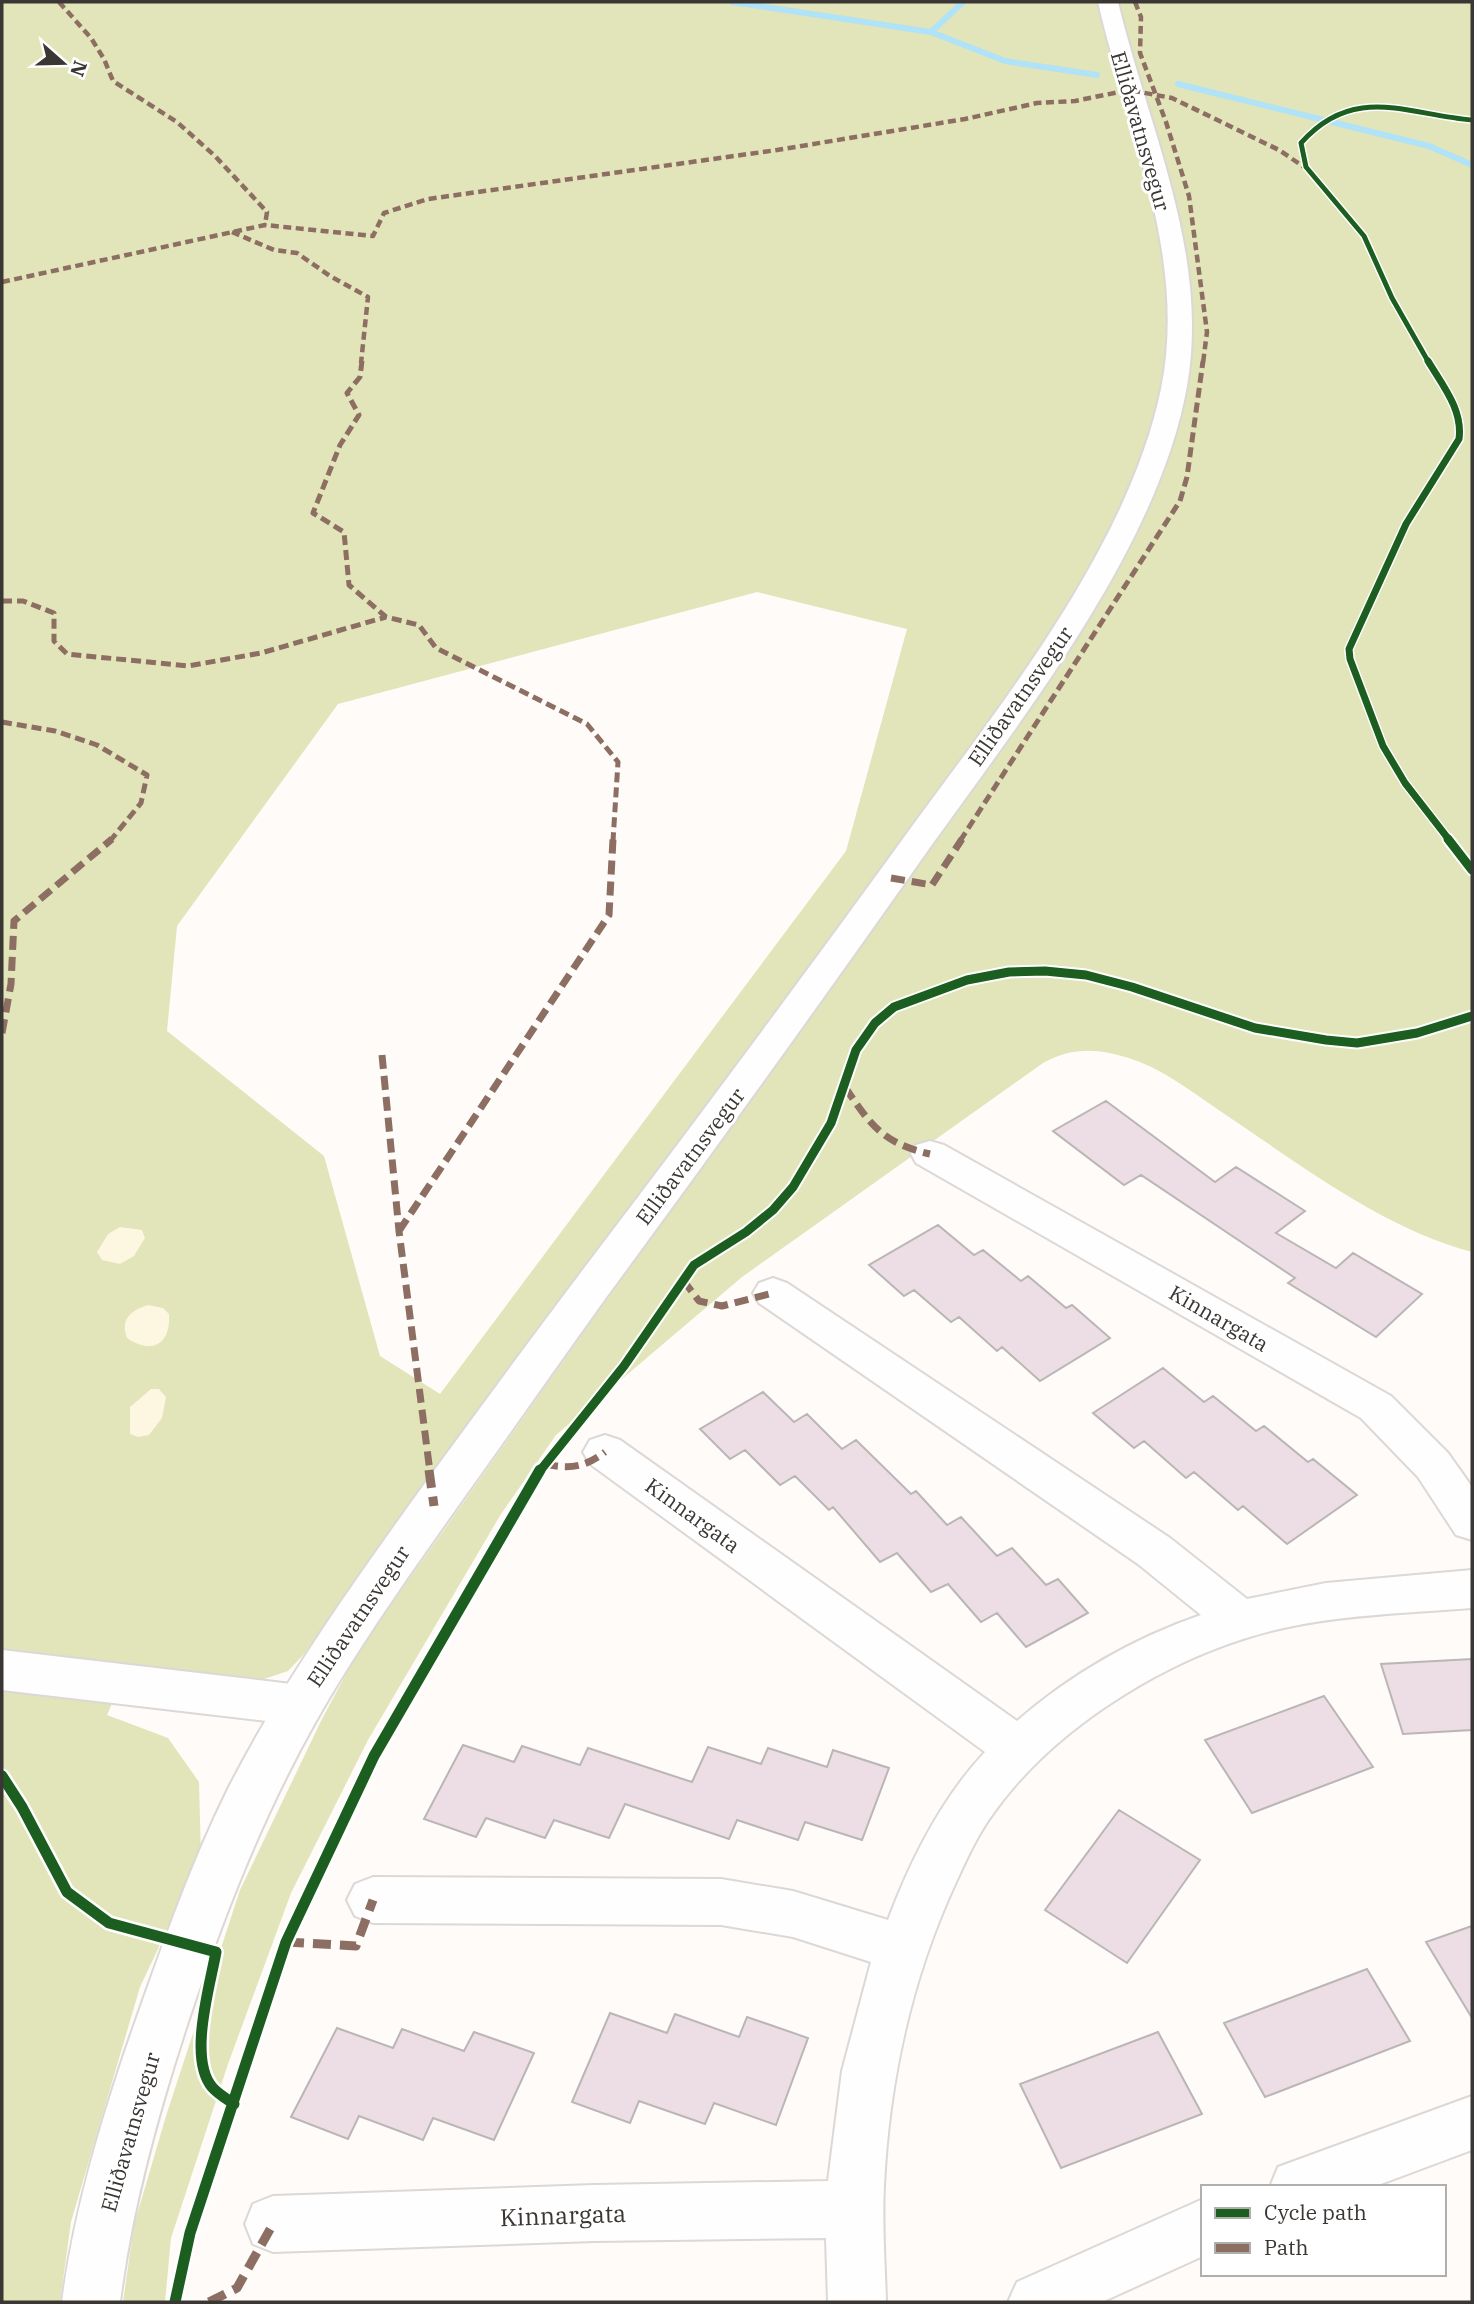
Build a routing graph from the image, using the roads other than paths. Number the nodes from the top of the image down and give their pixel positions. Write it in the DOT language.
graph roads {
  1 [pos="1108,2"];
  2 [pos="930,1154"];
  3 [pos="773,1293"];
  4 [pos="605,1452"];
  5 [pos="1472,1522"];
  6 [pos="1472,1589"];
  7 [pos="1240,1620"];
  8 [pos="2,1670"];
  9 [pos="300,1704"];
  10 [pos="1020,1750"];
  11 [pos="373,1900"];
  12 [pos="902,1948"];
  13 [pos="1472,2123"];
  14 [pos="1303,2185"];
  15 [pos="854,2209"];
  16 [pos="273,2224"];
  17 [pos="1201,2228"];
  18 [pos="91,2302"];
  19 [pos="857,2302"];
  20 [pos="1037,2302"];
  1 -- 9 [label="main road, Elliðavatnsvegur"];
  2 -- 5 [label="main road, Kinnargata"];
  3 -- 7 [label="main road"];
  4 -- 10 [label="main road, Kinnargata"];
  6 -- 7 [label="main road"];
  7 -- 10 [label="main road"];
  8 -- 9 [label="main road"];
  9 -- 18 [label="main road, Elliðavatnsvegur"];
  10 -- 12 [label="main road"];
  11 -- 12 [label="main road"];
  12 -- 15 [label="main road"];
  13 -- 14 [label="main road"];
  15 -- 16 [label="main road, Kinnargata"];
  15 -- 19 [label="main road"];
  17 -- 20 [label="main road"];
}
